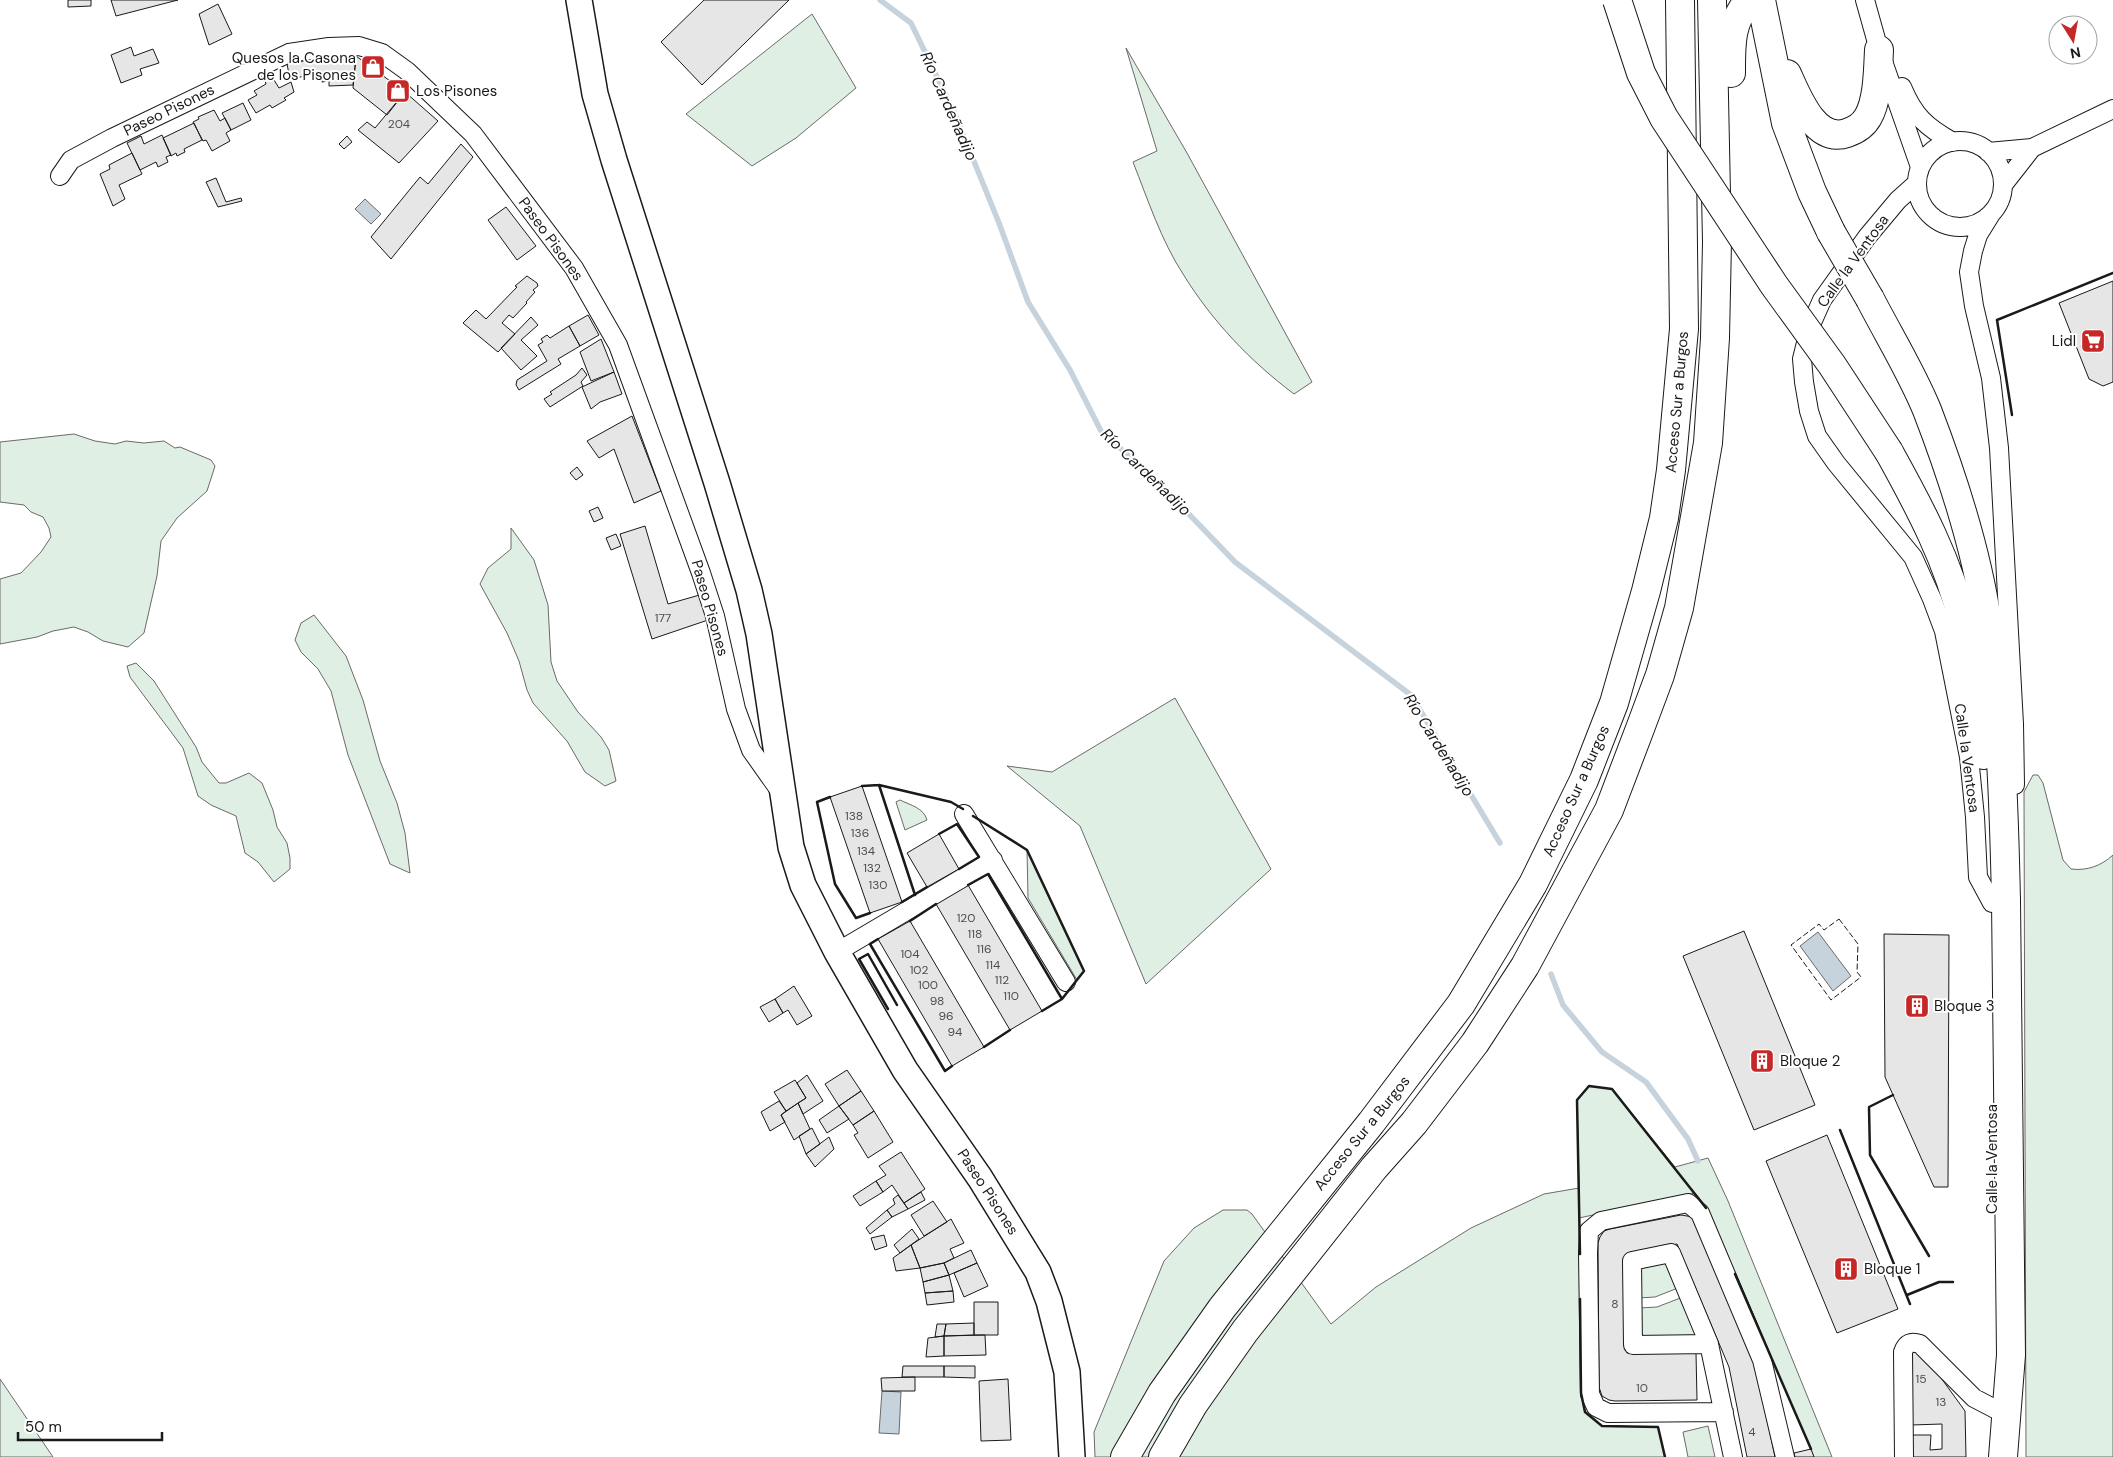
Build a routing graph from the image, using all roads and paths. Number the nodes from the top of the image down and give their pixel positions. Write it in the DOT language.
graph roads {
  1 [pos="579,0"];
  2 [pos="1617,0"];
  3 [pos="1680,0"];
  4 [pos="1712,0"];
  5 [pos="1749,0"];
  6 [pos="1761,0"];
  7 [pos="1865,0"];
  8 [pos="1876,0"];
  9 [pos="1769,36"];
  10 [pos="1885,69"];
  11 [pos="2113,109"];
  12 [pos="1953,142"];
  13 [pos="2032,148"];
  14 [pos="1988,152"];
  15 [pos="1919,175"];
  16 [pos="60,176"];
  17 [pos="2003,185"];
  18 [pos="1991,214"];
  19 [pos="1698,524"];
  20 [pos="783,796"];
  21 [pos="964,814"];
  22 [pos="993,860"];
  23 [pos="1999,902"];
  24 [pos="838,952"];
  25 [pos="1066,982"];
  26 [pos="1709,1344"];
  27 [pos="1997,1410"];
  28 [pos="1724,1412"];
  29 [pos="1072,1457"];
  30 [pos="1125,1457"];
  31 [pos="1163,1457"];
  32 [pos="1733,1457"];
  33 [pos="1785,1457"];
  34 [pos="1904,1457"];
  35 [pos="2000,1457"];
  36 [pos="2004,1457"];
  1 -- 20 [label="main road, Paseo Pisones"];
  2 -- 23 [label="main road, bridge"];
  3 -- 30 [label="main road, Acceso Sur a Burgos"];
  4 -- 19 [label="main road, Acceso Sur a Burgos"];
  5 -- 19 [label="main road"];
  6 -- 9 [label="main road"];
  7 -- 10 [label="street"];
  8 -- 10 [label="street"];
  9 -- 10 [label="main road"];
  9 -- 23 [label="main road, bridge"];
  10 -- 12 [label="street"];
  10 -- 15 [label="street"];
  11 -- 13 [label="street"];
  12 -- 14 [label="street"];
  12 -- 15 [label="street"];
  13 -- 14 [label="street"];
  13 -- 17 [label="street"];
  14 -- 17 [label="street"];
  15 -- 18 [label="street"];
  15 -- 23 [label="street, Calle la Ventosa"];
  16 -- 20 [label="street, Paseo Pisones"];
  17 -- 18 [label="street"];
  18 -- 23 [label="street, Calle la Ventosa"];
  19 -- 31 [label="main road, Acceso Sur a Burgos"];
  20 -- 24 [label="main road, Paseo Pisones"];
  21 -- 22 [label="street"];
  22 -- 24 [label="street"];
  22 -- 25 [label="street"];
  23 -- 27 [label="main road, Calle la Ventosa"];
  23 -- 36 [label="main road, Calle la Ventosa"];
  24 -- 29 [label="main road, Paseo Pisones"];
  26 -- 26 [label="street"];
  26 -- 28 [label="street"];
  27 -- 34 [label="street"];
  27 -- 35 [label="main road, Calle la Ventosa"];
  28 -- 32 [label="street"];
  28 -- 33 [label="street"];
}
